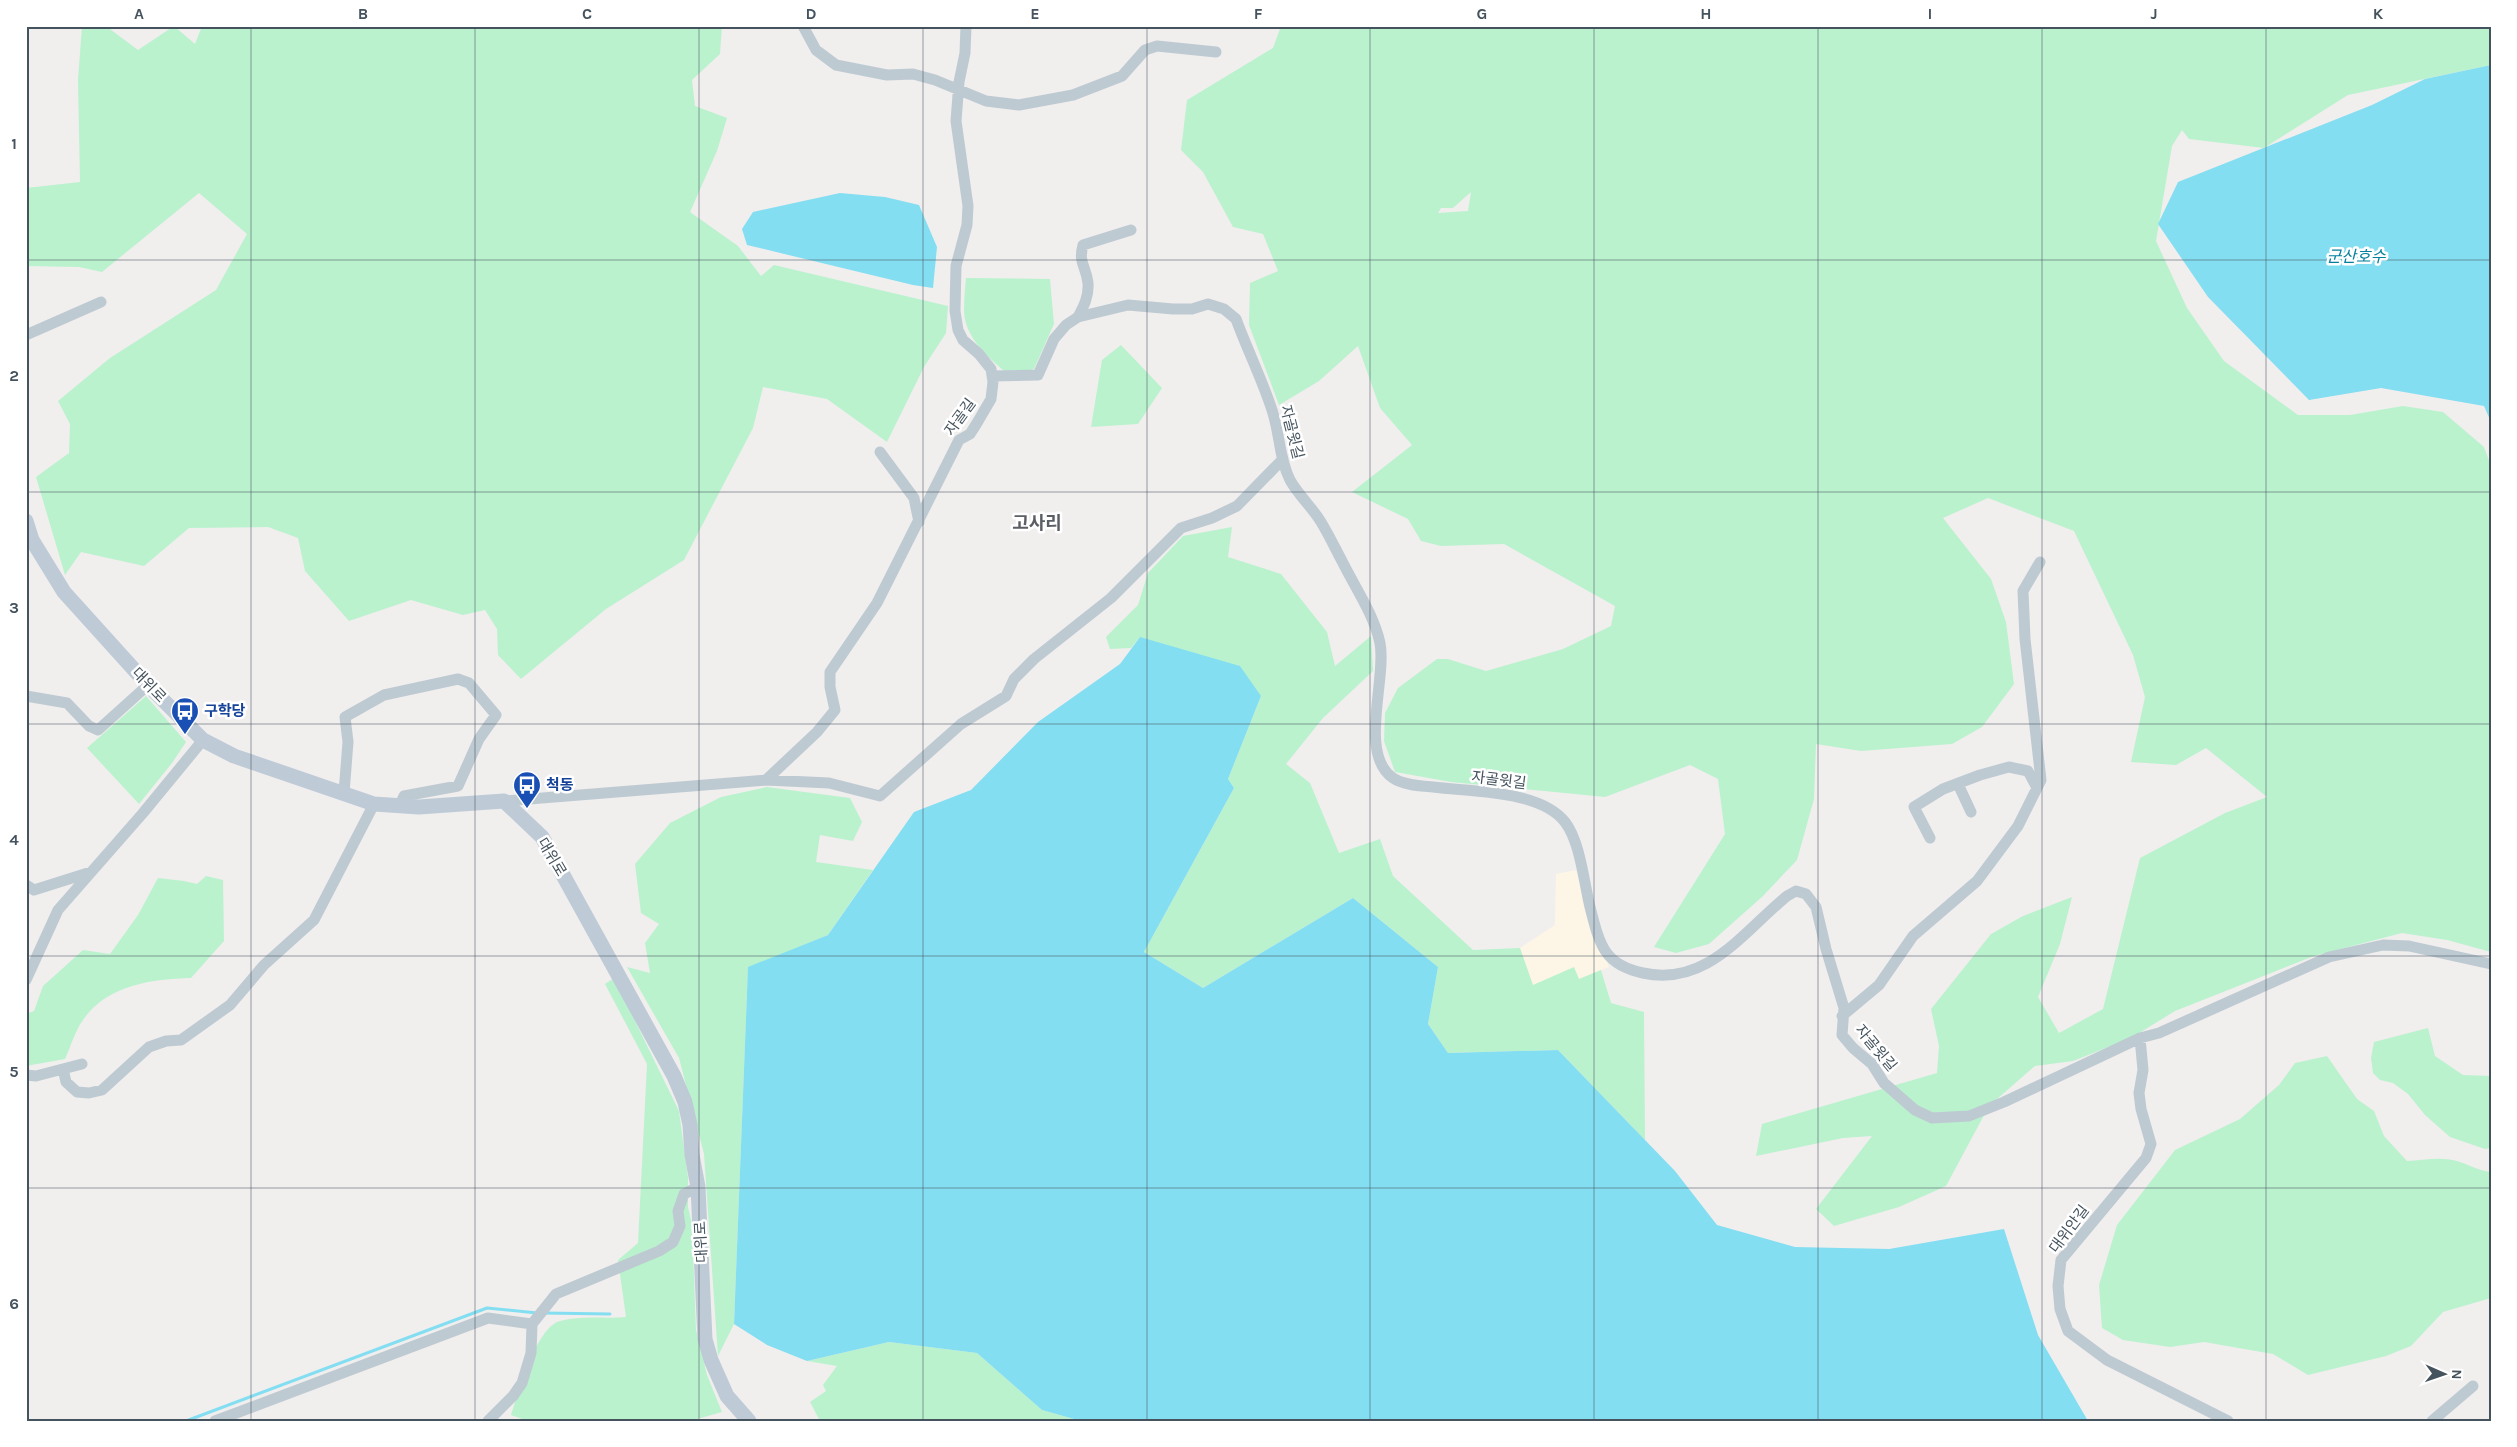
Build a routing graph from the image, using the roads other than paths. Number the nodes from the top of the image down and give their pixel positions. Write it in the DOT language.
graph roads {
  1 [pos="803,26"];
  2 [pos="966,26"];
  3 [pos="1216,52"];
  4 [pos="959,89"];
  5 [pos="1130,230"];
  6 [pos="101,302"];
  7 [pos="1078,317"];
  8 [pos="26,335"];
  9 [pos="992,376"];
  10 [pos="880,452"];
  11 [pos="1282,460"];
  12 [pos="26,521"];
  13 [pos="918,522"];
  14 [pos="2040,562"];
  15 [pos="148,685"];
  16 [pos="26,696"];
  17 [pos="203,740"];
  18 [pos="766,780"];
  19 [pos="1958,784"];
  20 [pos="2037,788"];
  21 [pos="344,793"];
  22 [pos="504,801"];
  23 [pos="374,804"];
  24 [pos="400,805"];
  25 [pos="1971,812"];
  26 [pos="1930,838"];
  27 [pos="93,872"];
  28 [pos="26,885"];
  29 [pos="2491,964"];
  30 [pos="26,980"];
  31 [pos="1842,1016"];
  32 [pos="2140,1038"];
  33 [pos="82,1064"];
  34 [pos="63,1069"];
  35 [pos="26,1075"];
  36 [pos="698,1187"];
  37 [pos="538,1317"];
  38 [pos="2473,1386"];
  39 [pos="215,1421"];
  40 [pos="488,1421"];
  41 [pos="749,1421"];
  42 [pos="2228,1421"];
  43 [pos="2432,1421"];
  1 -- 4 [label="street"];
  2 -- 4 [label="street"];
  3 -- 4 [label="street"];
  4 -- 9 [label="street"];
  5 -- 7 [label="street"];
  6 -- 8 [label="street"];
  7 -- 9 [label="street, 자골윗길"];
  7 -- 11 [label="street, 자골윗길"];
  9 -- 13 [label="street, 자골길"];
  10 -- 13 [label="street"];
  11 -- 18 [label="street"];
  11 -- 31 [label="street, 자골윗길"];
  12 -- 15 [label="main road, 대위로"];
  13 -- 18 [label="street, 자골길"];
  14 -- 20 [label="street"];
  15 -- 16 [label="street"];
  15 -- 17 [label="main road, 대위로"];
  17 -- 21 [label="main road, 대위로"];
  17 -- 27 [label="street"];
  18 -- 22 [label="street"];
  19 -- 20 [label="street"];
  19 -- 25 [label="street"];
  19 -- 26 [label="street"];
  20 -- 31 [label="street"];
  21 -- 23 [label="main road, 대위로"];
  21 -- 24 [label="street"];
  22 -- 24 [label="main road, 대위로"];
  22 -- 36 [label="main road, 대위로"];
  23 -- 24 [label="main road, 대위로"];
  23 -- 34 [label="street"];
  27 -- 28 [label="street"];
  27 -- 30 [label="street"];
  29 -- 32 [label="street, 자골윗길"];
  31 -- 32 [label="street, 자골윗길"];
  32 -- 42 [label="street, 대위안길"];
  33 -- 34 [label="street"];
  34 -- 35 [label="street"];
  36 -- 37 [label="street"];
  36 -- 41 [label="main road, 대위로"];
  37 -- 39 [label="street"];
  37 -- 40 [label="street"];
  38 -- 43 [label="street"];
}
